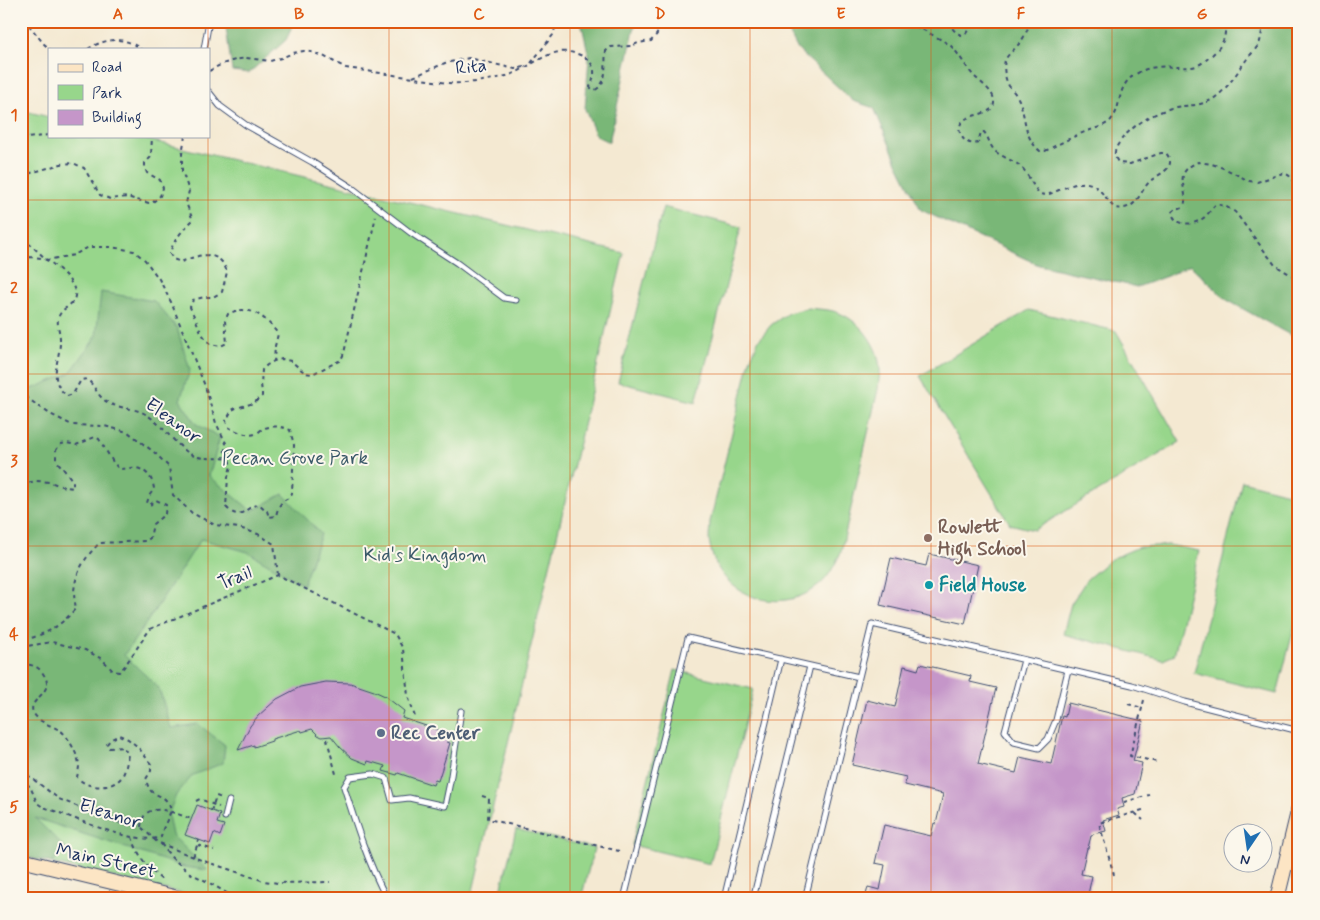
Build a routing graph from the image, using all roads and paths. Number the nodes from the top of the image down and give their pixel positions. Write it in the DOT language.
graph roads {
  1 [pos="209,21"];
  2 [pos="228,21"];
  3 [pos="557,21"];
  4 [pos="660,21"];
  5 [pos="892,21"];
  6 [pos="949,21"];
  7 [pos="978,21"];
  8 [pos="1030,21"];
  9 [pos="1225,21"];
  10 [pos="1263,21"];
  11 [pos="215,23"];
  12 [pos="21,24"];
  13 [pos="49,48"];
  14 [pos="90,48"];
  15 [pos="139,48"];
  16 [pos="204,48"];
  17 [pos="530,65"];
  18 [pos="210,71"];
  19 [pos="413,78"];
  20 [pos="210,93"];
  21 [pos="48,136"];
  22 [pos="152,138"];
  23 [pos="185,138"];
  24 [pos="21,139"];
  25 [pos="21,176"];
  26 [pos="1299,190"];
  27 [pos="378,207"];
  28 [pos="21,239"];
  29 [pos="21,258"];
  30 [pos="47,260"];
  31 [pos="1299,280"];
  32 [pos="516,300"];
  33 [pos="274,361"];
  34 [pos="21,390"];
  35 [pos="224,458"];
  36 [pos="21,484"];
  37 [pos="278,575"];
  38 [pos="21,641"];
  39 [pos="21,647"];
  40 [pos="782,660"];
  41 [pos="1024,660"];
  42 [pos="21,664"];
  43 [pos="810,666"];
  44 [pos="1068,670"];
  45 [pos="859,678"];
  46 [pos="1144,700"];
  47 [pos="1128,704"];
  48 [pos="1142,708"];
  49 [pos="461,711"];
  50 [pos="415,717"];
  51 [pos="1299,731"];
  52 [pos="327,739"];
  53 [pos="1157,762"];
  54 [pos="21,770"];
  55 [pos="336,774"];
  56 [pos="21,783"];
  57 [pos="1149,795"];
  58 [pos="482,796"];
  59 [pos="196,801"];
  60 [pos="229,801"];
  61 [pos="1124,802"];
  62 [pos="213,805"];
  63 [pos="1299,808"];
  64 [pos="1146,809"];
  65 [pos="226,810"];
  66 [pos="171,811"];
  67 [pos="211,811"];
  68 [pos="1134,812"];
  69 [pos="225,817"];
  70 [pos="191,819"];
  71 [pos="1143,820"];
  72 [pos="141,827"];
  73 [pos="154,839"];
  74 [pos="199,840"];
  75 [pos="161,844"];
  76 [pos="198,844"];
  77 [pos="214,850"];
  78 [pos="619,851"];
  79 [pos="193,857"];
  80 [pos="21,860"];
  81 [pos="1114,875"];
  82 [pos="330,882"];
  83 [pos="182,899"];
  84 [pos="237,899"];
  85 [pos="387,899"];
  86 [pos="624,899"];
  87 [pos="724,899"];
  88 [pos="753,899"];
  89 [pos="805,899"];
  90 [pos="1277,899"];
  1 -- 16 [label="lane"];
  2 -- 11 [label="path"];
  3 -- 17 [label="path"];
  4 -- 17 [label="path, Rita"];
  5 -- 10 [label="path"];
  6 -- 7 [label="path"];
  8 -- 9 [label="path"];
  12 -- 13 [label="path"];
  14 -- 15 [label="path"];
  17 -- 19 [label="path, Rita"];
  17 -- 19 [label="path"];
  18 -- 19 [label="path, Rita"];
  20 -- 27 [label="lane"];
  21 -- 24 [label="path"];
  22 -- 25 [label="path"];
  23 -- 33 [label="path"];
  26 -- 31 [label="path"];
  27 -- 32 [label="lane"];
  27 -- 33 [label="path"];
  28 -- 30 [label="path"];
  29 -- 30 [label="path"];
  30 -- 35 [label="path"];
  30 -- 35 [label="path, Eleanor"];
  33 -- 35 [label="path, Eleanor"];
  34 -- 37 [label="path"];
  36 -- 38 [label="path"];
  37 -- 39 [label="path, Trail"];
  37 -- 50 [label="path, Trail"];
  40 -- 43 [label="lane"];
  40 -- 86 [label="lane"];
  40 -- 87 [label="lane"];
  41 -- 44 [label="lane"];
  41 -- 44 [label="lane"];
  41 -- 45 [label="lane"];
  42 -- 66 [label="path, Eleanor"];
  43 -- 45 [label="lane"];
  43 -- 88 [label="lane"];
  44 -- 51 [label="lane"];
  45 -- 89 [label="lane"];
  46 -- 48 [label="path"];
  47 -- 48 [label="path"];
  48 -- 53 [label="path"];
  49 -- 85 [label="lane"];
  52 -- 55 [label="path"];
  54 -- 72 [label="path"];
  56 -- 73 [label="path, Eleanor"];
  57 -- 61 [label="path"];
  58 -- 78 [label="path"];
  59 -- 62 [label="path"];
  60 -- 62 [label="path"];
  60 -- 65 [label="lane"];
  62 -- 65 [label="path"];
  62 -- 67 [label="path"];
  63 -- 90 [label="street"];
  64 -- 68 [label="path"];
  65 -- 69 [label="lane"];
  66 -- 70 [label="path"];
  66 -- 72 [label="path"];
  66 -- 73 [label="path, Eleanor"];
  68 -- 71 [label="path"];
  68 -- 81 [label="path"];
  72 -- 73 [label="path"];
  73 -- 75 [label="path"];
  74 -- 76 [label="path"];
  75 -- 79 [label="path"];
  75 -- 84 [label="path"];
  76 -- 77 [label="path"];
  76 -- 79 [label="path"];
  79 -- 82 [label="path"];
  80 -- 83 [label="street, Main Street"];
}
